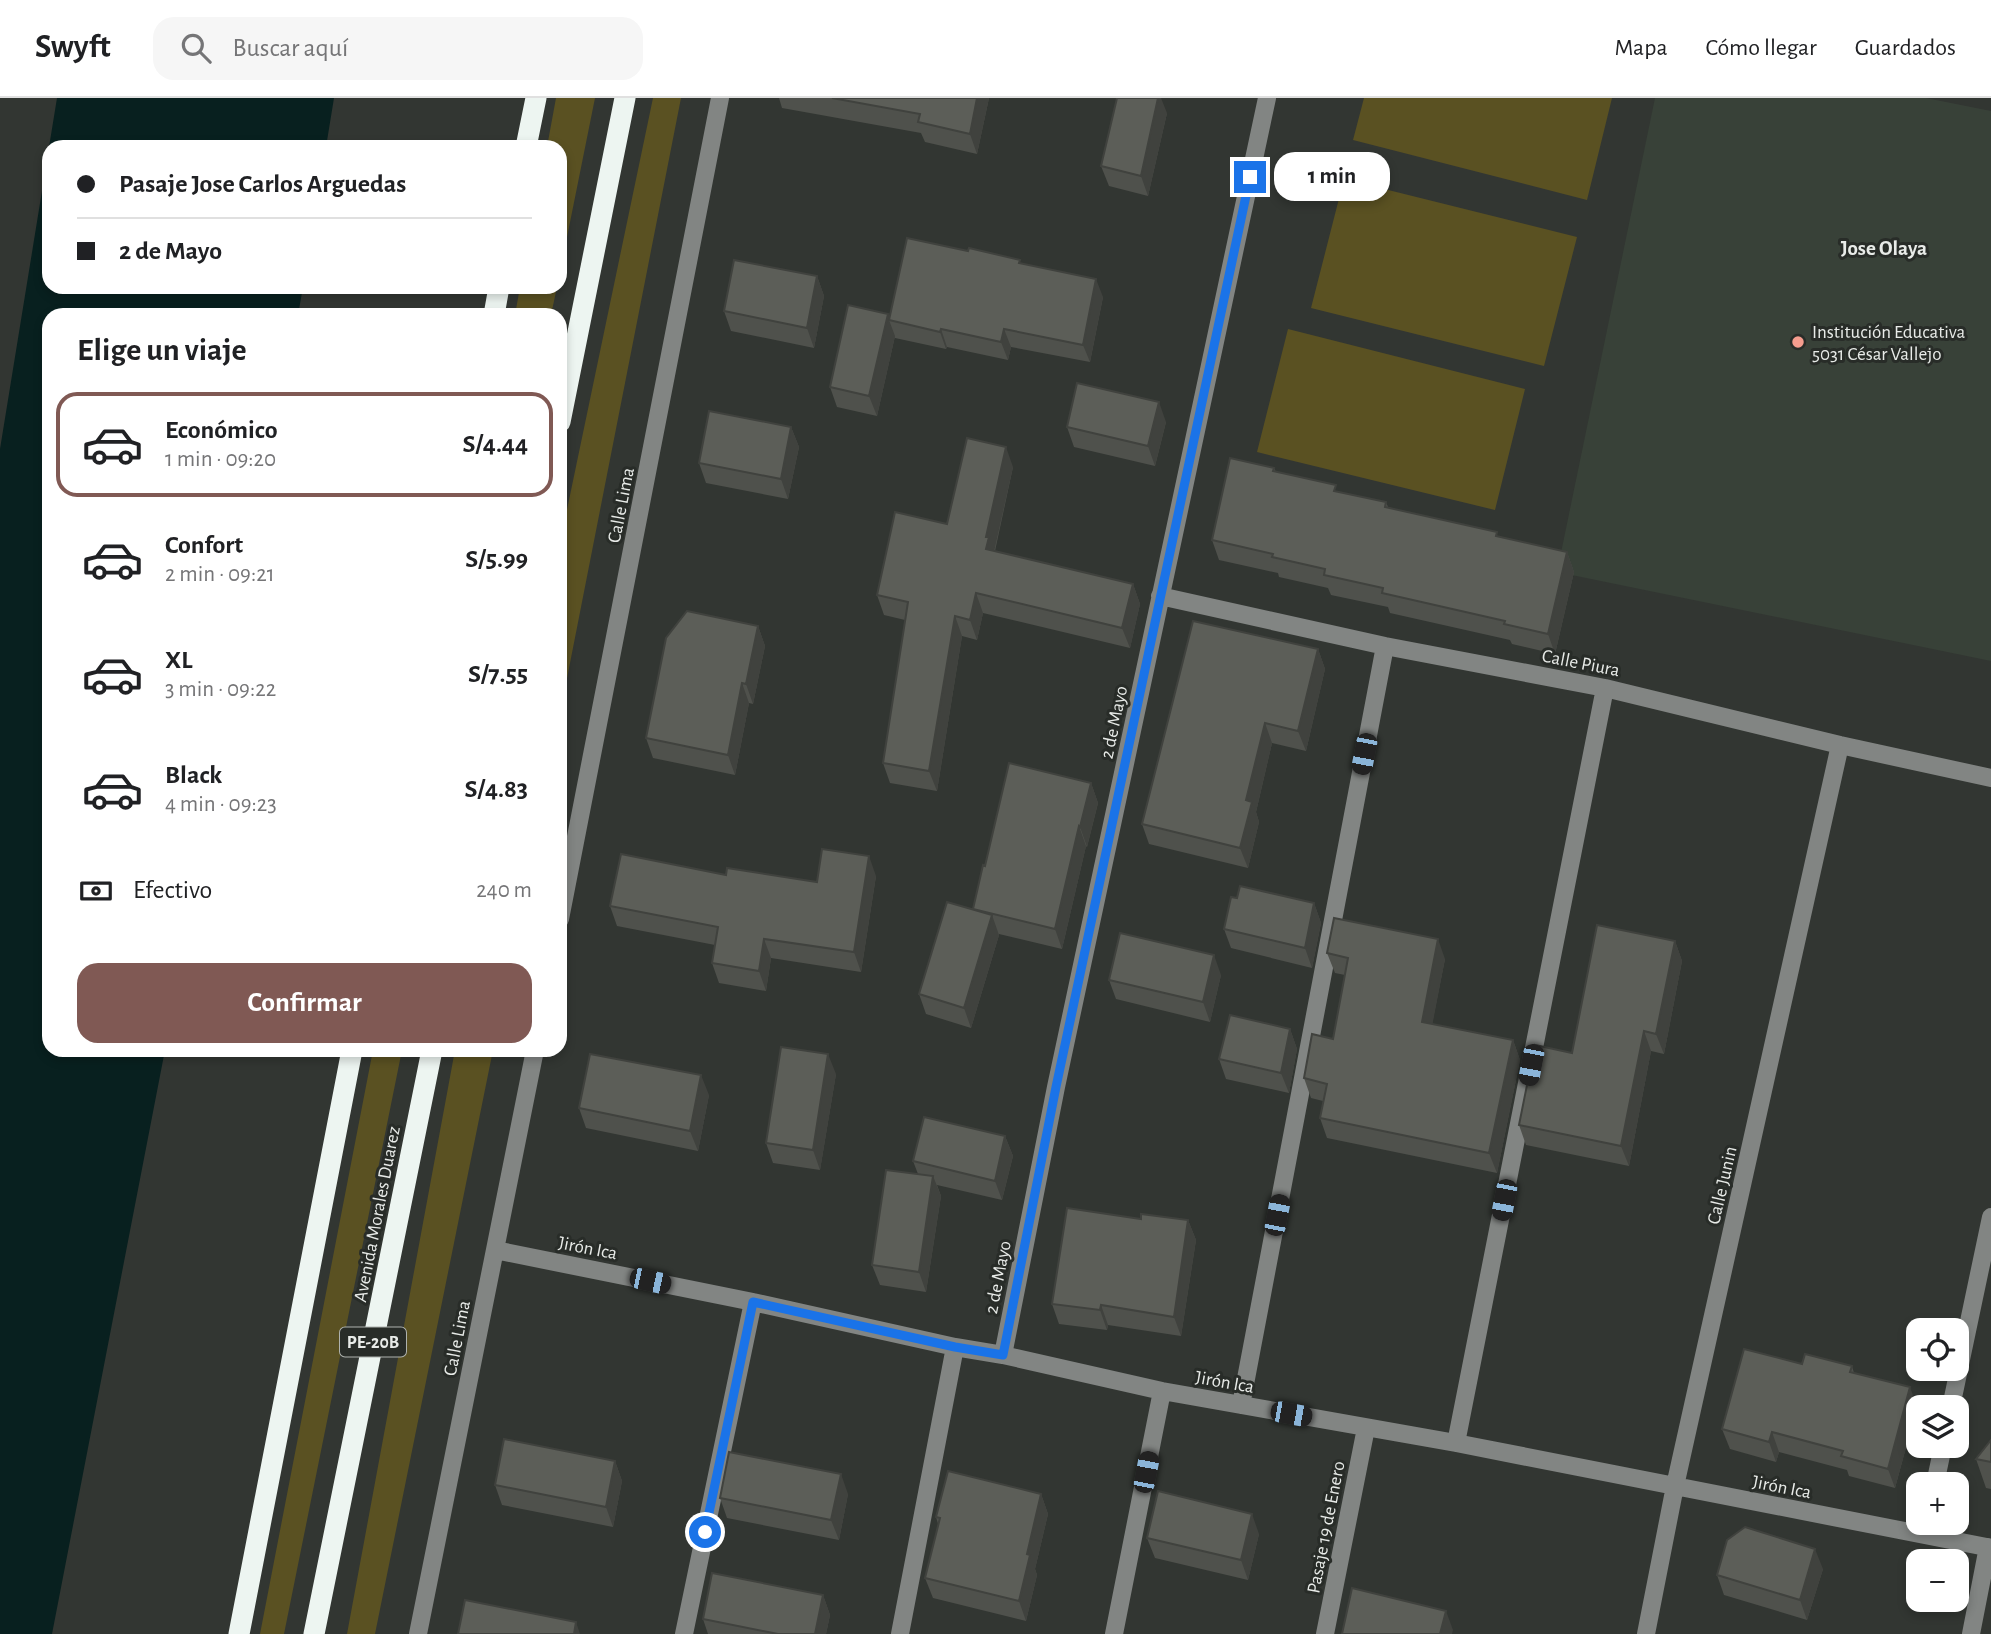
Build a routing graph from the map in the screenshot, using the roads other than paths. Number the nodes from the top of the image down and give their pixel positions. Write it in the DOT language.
graph roads {
  1 [pos="536,98"];
  2 [pos="625,98"];
  3 [pos="720,98"];
  4 [pos="1267,98"];
  5 [pos="527,140"];
  6 [pos="567,387"];
  7 [pos="1160,596"];
  8 [pos="1385,646"];
  9 [pos="1605,688"];
  10 [pos="1840,745"];
  11 [pos="1991,778"];
  12 [pos="567,883"];
  13 [pos="351,1057"];
  14 [pos="431,1057"];
  15 [pos="534,1057"];
  16 [pos="1991,1217"];
  17 [pos="495,1250"];
  18 [pos="1986,1269"];
  19 [pos="753,1302"];
  20 [pos="955,1347"];
  21 [pos="1003,1355"];
  22 [pos="1162,1391"];
  23 [pos="1954,1395"];
  24 [pos="1241,1405"];
  25 [pos="1366,1427"];
  26 [pos="1456,1443"];
  27 [pos="1675,1486"];
  28 [pos="1906,1526"];
  29 [pos="1947,1535"];
  30 [pos="1990,1547"];
  31 [pos="239,1634"];
  32 [pos="314,1634"];
  33 [pos="418,1634"];
  34 [pos="684,1634"];
  35 [pos="900,1634"];
  36 [pos="1114,1634"];
  37 [pos="1325,1634"];
  38 [pos="1646,1634"];
  39 [pos="1971,1634"];
  1 -- 5 [label="highway"];
  2 -- 6 [label="highway"];
  3 -- 12 [label="street, Calle Lima"];
  4 -- 7 [label="street, 2 de Mayo"];
  7 -- 8 [label="street, Calle Piura"];
  7 -- 21 [label="street, 2 de Mayo"];
  8 -- 9 [label="street, Calle Piura"];
  8 -- 24 [label="street"];
  9 -- 10 [label="street, Calle Piura"];
  9 -- 26 [label="street"];
  10 -- 11 [label="street, Calle Piura"];
  10 -- 27 [label="street, Calle Junin"];
  13 -- 31 [label="highway"];
  14 -- 32 [label="highway, Avenida Morales Duarez / PE-20B"];
  15 -- 17 [label="street, Calle Lima"];
  16 -- 18 [label="street"];
  17 -- 19 [label="street, Jirón Ica"];
  17 -- 33 [label="street, Calle Lima"];
  18 -- 23 [label="street"];
  19 -- 20 [label="street, Jirón Ica"];
  19 -- 34 [label="street"];
  20 -- 21 [label="street, Jirón Ica"];
  20 -- 35 [label="street"];
  21 -- 22 [label="street, Jirón Ica"];
  22 -- 24 [label="street, Jirón Ica"];
  22 -- 36 [label="street"];
  24 -- 25 [label="street, Jirón Ica"];
  25 -- 26 [label="street, Jirón Ica"];
  25 -- 37 [label="street, Pasaje 19 de Enero"];
  26 -- 27 [label="street, Jirón Ica"];
  27 -- 28 [label="street, Jirón Ica"];
  27 -- 38 [label="street, Calle Junin"];
  29 -- 30 [label="street, Jirón Ica"];
  30 -- 39 [label="street"];
}
